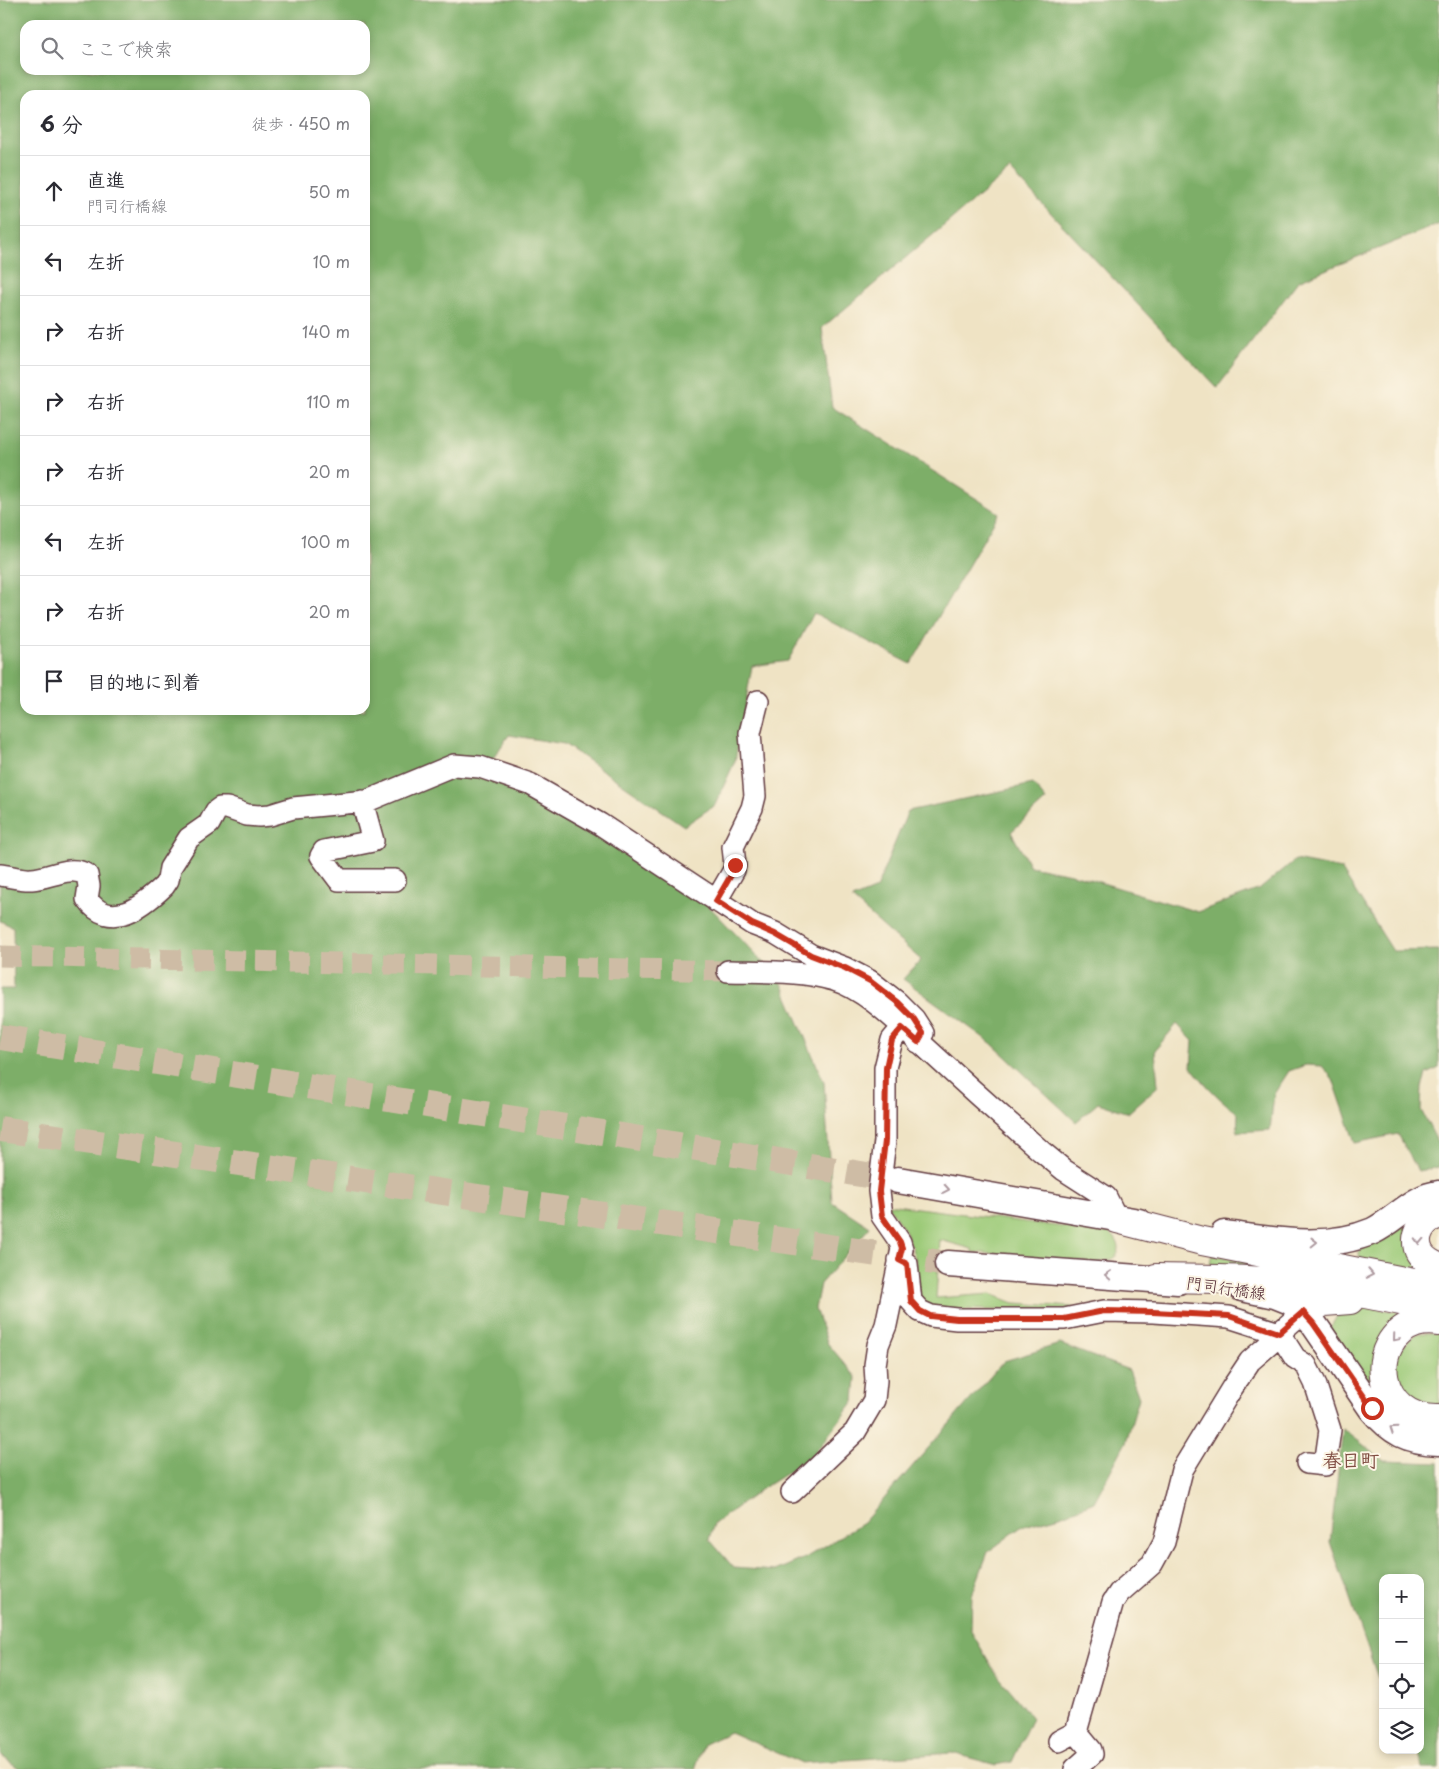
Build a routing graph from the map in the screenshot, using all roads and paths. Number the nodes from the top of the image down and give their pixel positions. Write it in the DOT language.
graph roads {
  1 [pos="758,701"];
  2 [pos="362,801"];
  3 [pos="0,875"];
  4 [pos="395,880"];
  5 [pos="716,901"];
  6 [pos="728,971"];
  7 [pos="910,1035"];
  8 [pos="898,1180"];
  9 [pos="1439,1194"];
  10 [pos="1439,1215"];
  11 [pos="1117,1218"];
  12 [pos="899,1260"];
  13 [pos="948,1264"];
  14 [pos="1439,1267"];
  15 [pos="1156,1278"];
  16 [pos="1439,1288"];
  17 [pos="1412,1303"];
  18 [pos="1439,1309"];
  19 [pos="1303,1312"];
  20 [pos="1439,1322"];
  21 [pos="1279,1333"];
  22 [pos="1439,1419"];
  23 [pos="1439,1442"];
  24 [pos="1307,1463"];
  25 [pos="792,1492"];
  26 [pos="1075,1769"];
  1 -- 5 [label="street"];
  2 -- 3 [label="street"];
  2 -- 4 [label="street"];
  2 -- 5 [label="street"];
  5 -- 7 [label="street"];
  6 -- 7 [label="street"];
  7 -- 11 [label="street"];
  7 -- 12 [label="street"];
  8 -- 11 [label="main road, one-way"];
  11 -- 9 [label="main road, one-way"];
  10 -- 14 [label="highway, one-way"];
  11 -- 16 [label="highway, one-way"];
  12 -- 21 [label="street"];
  12 -- 25 [label="street"];
  15 -- 13 [label="main road, 門司行橋線, one-way"];
  15 -- 17 [label="highway"];
  15 -- 19 [label="main road, 門司行橋線"];
  17 -- 18 [label="highway"];
  17 -- 19 [label="highway"];
  19 -- 21 [label="street"];
  23 -- 19 [label="main road, 門司行橋線, one-way"];
  20 -- 22 [label="highway, one-way"];
  21 -- 24 [label="street"];
  21 -- 26 [label="street"];
}
